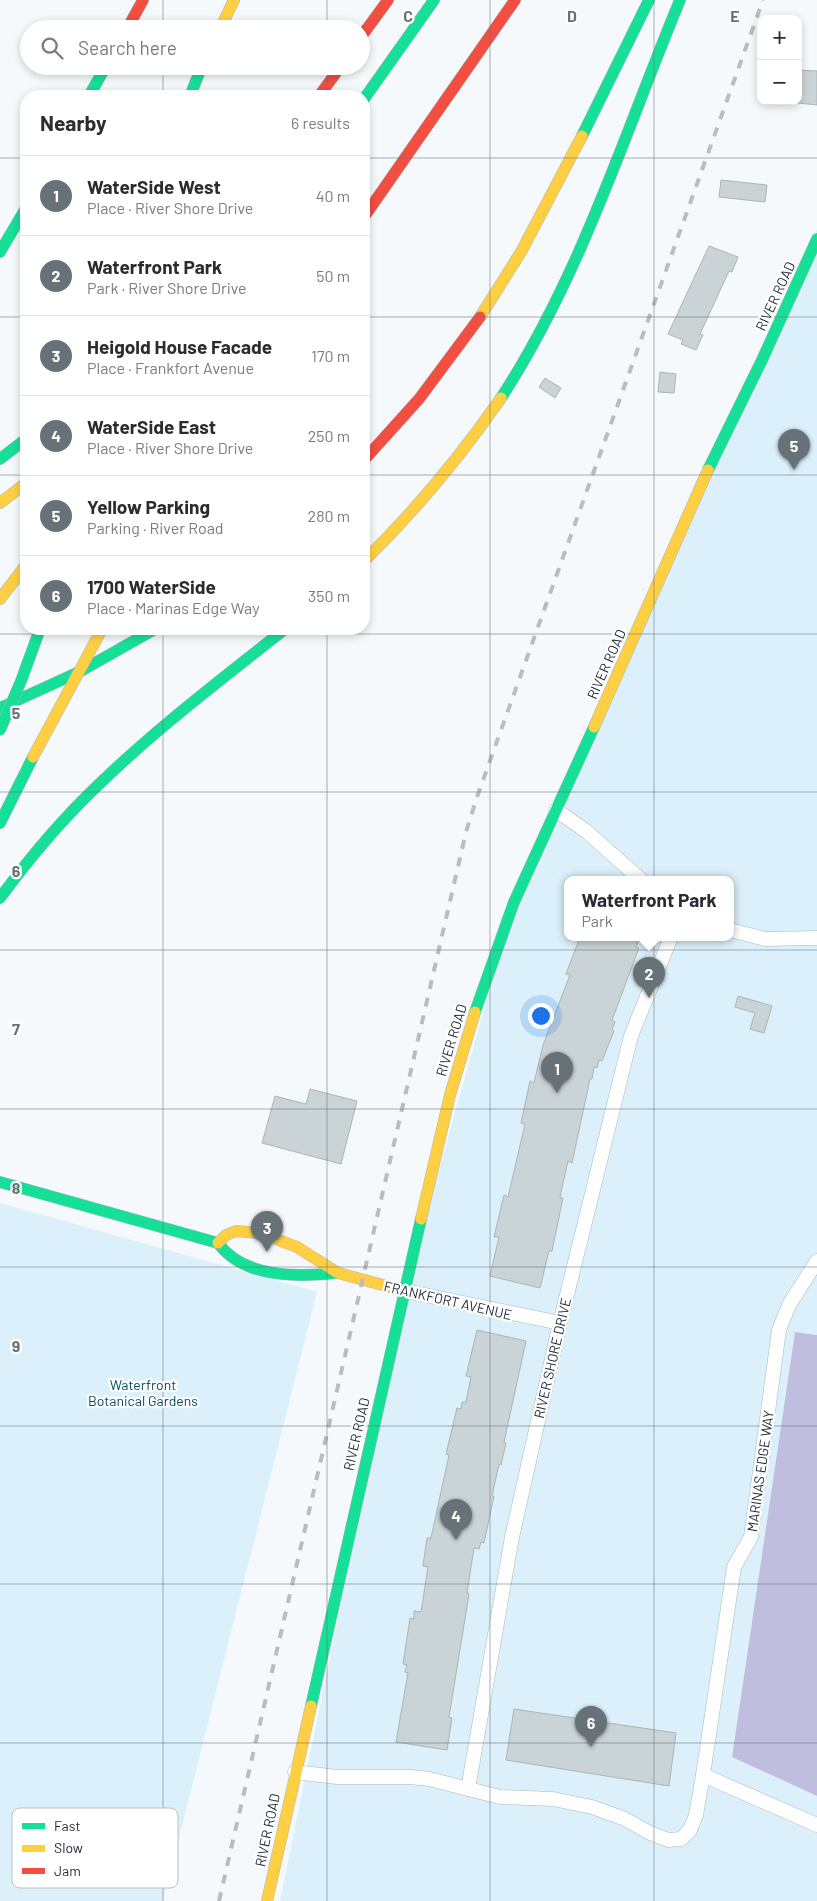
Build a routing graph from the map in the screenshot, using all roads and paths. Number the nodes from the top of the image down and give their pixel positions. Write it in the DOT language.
graph roads {
  1 [pos="143,0"];
  2 [pos="234,0"];
  3 [pos="388,0"];
  4 [pos="434,0"];
  5 [pos="515,0"];
  6 [pos="649,0"];
  7 [pos="680,0"];
  8 [pos="132,20"];
  9 [pos="224,20"];
  10 [pos="370,25"];
  11 [pos="101,75"];
  12 [pos="198,75"];
  13 [pos="334,75"];
  14 [pos="378,80"];
  15 [pos="92,90"];
  16 [pos="192,90"];
  17 [pos="323,90"];
  18 [pos="370,91"];
  19 [pos="370,95"];
  20 [pos="370,208"];
  21 [pos="20,218"];
  22 [pos="817,239"];
  23 [pos="0,252"];
  24 [pos="20,444"];
  25 [pos="370,453"];
  26 [pos="0,459"];
  27 [pos="20,488"];
  28 [pos="0,503"];
  29 [pos="370,555"];
  30 [pos="20,573"];
  31 [pos="0,598"];
  32 [pos="38,635"];
  33 [pos="99,635"];
  34 [pos="145,635"];
  35 [pos="278,635"];
  36 [pos="0,708"];
  37 [pos="0,730"];
  38 [pos="556,810"];
  39 [pos="0,823"];
  40 [pos="637,876"];
  41 [pos="0,898"];
  42 [pos="734,931"];
  43 [pos="817,938"];
  44 [pos="669,941"];
  45 [pos="0,1182"];
  46 [pos="218,1243"];
  47 [pos="817,1261"];
  48 [pos="336,1273"];
  49 [pos="405,1291"];
  50 [pos="560,1323"];
  51 [pos="295,1772"];
  52 [pos="703,1775"];
  53 [pos="468,1790"];
  54 [pos="817,1825"];
  55 [pos="267,1901"];
  1 -- 8 [label="main road"];
  2 -- 9 [label="main road"];
  3 -- 10 [label="main road"];
  4 -- 14 [label="main road"];
  5 -- 20 [label="main road"];
  6 -- 25 [label="main road"];
  7 -- 29 [label="main road"];
  11 -- 15 [label="main road"];
  12 -- 16 [label="main road"];
  13 -- 17 [label="main road"];
  14 -- 18 [label="main road"];
  14 -- 19 [label="main road"];
  21 -- 23 [label="main road"];
  22 -- 38 [label="main road, RIVER ROAD"];
  24 -- 26 [label="main road"];
  27 -- 28 [label="main road"];
  30 -- 31 [label="main road"];
  32 -- 37 [label="main road, bridge"];
  33 -- 39 [label="main road, bridge"];
  34 -- 36 [label="main road"];
  35 -- 41 [label="main road"];
  38 -- 40 [label="street"];
  38 -- 49 [label="main road, RIVER ROAD"];
  42 -- 43 [label="street"];
  44 -- 50 [label="street, RIVER SHORE DRIVE"];
  45 -- 46 [label="main road, FRANKFORT AVENUE"];
  46 -- 48 [label="main road, FRANKFORT AVENUE"];
  46 -- 48 [label="main road, FRANKFORT AVENUE"];
  47 -- 52 [label="street, MARINAS EDGE WAY"];
  48 -- 49 [label="main road, FRANKFORT AVENUE"];
  49 -- 50 [label="street, FRANKFORT AVENUE"];
  49 -- 51 [label="main road, RIVER ROAD"];
  50 -- 53 [label="street, RIVER SHORE DRIVE"];
  51 -- 53 [label="street, MARINAS EDGE WAY"];
  51 -- 55 [label="main road, RIVER ROAD"];
  52 -- 53 [label="street, MARINAS EDGE WAY"];
  52 -- 54 [label="street"];
}
